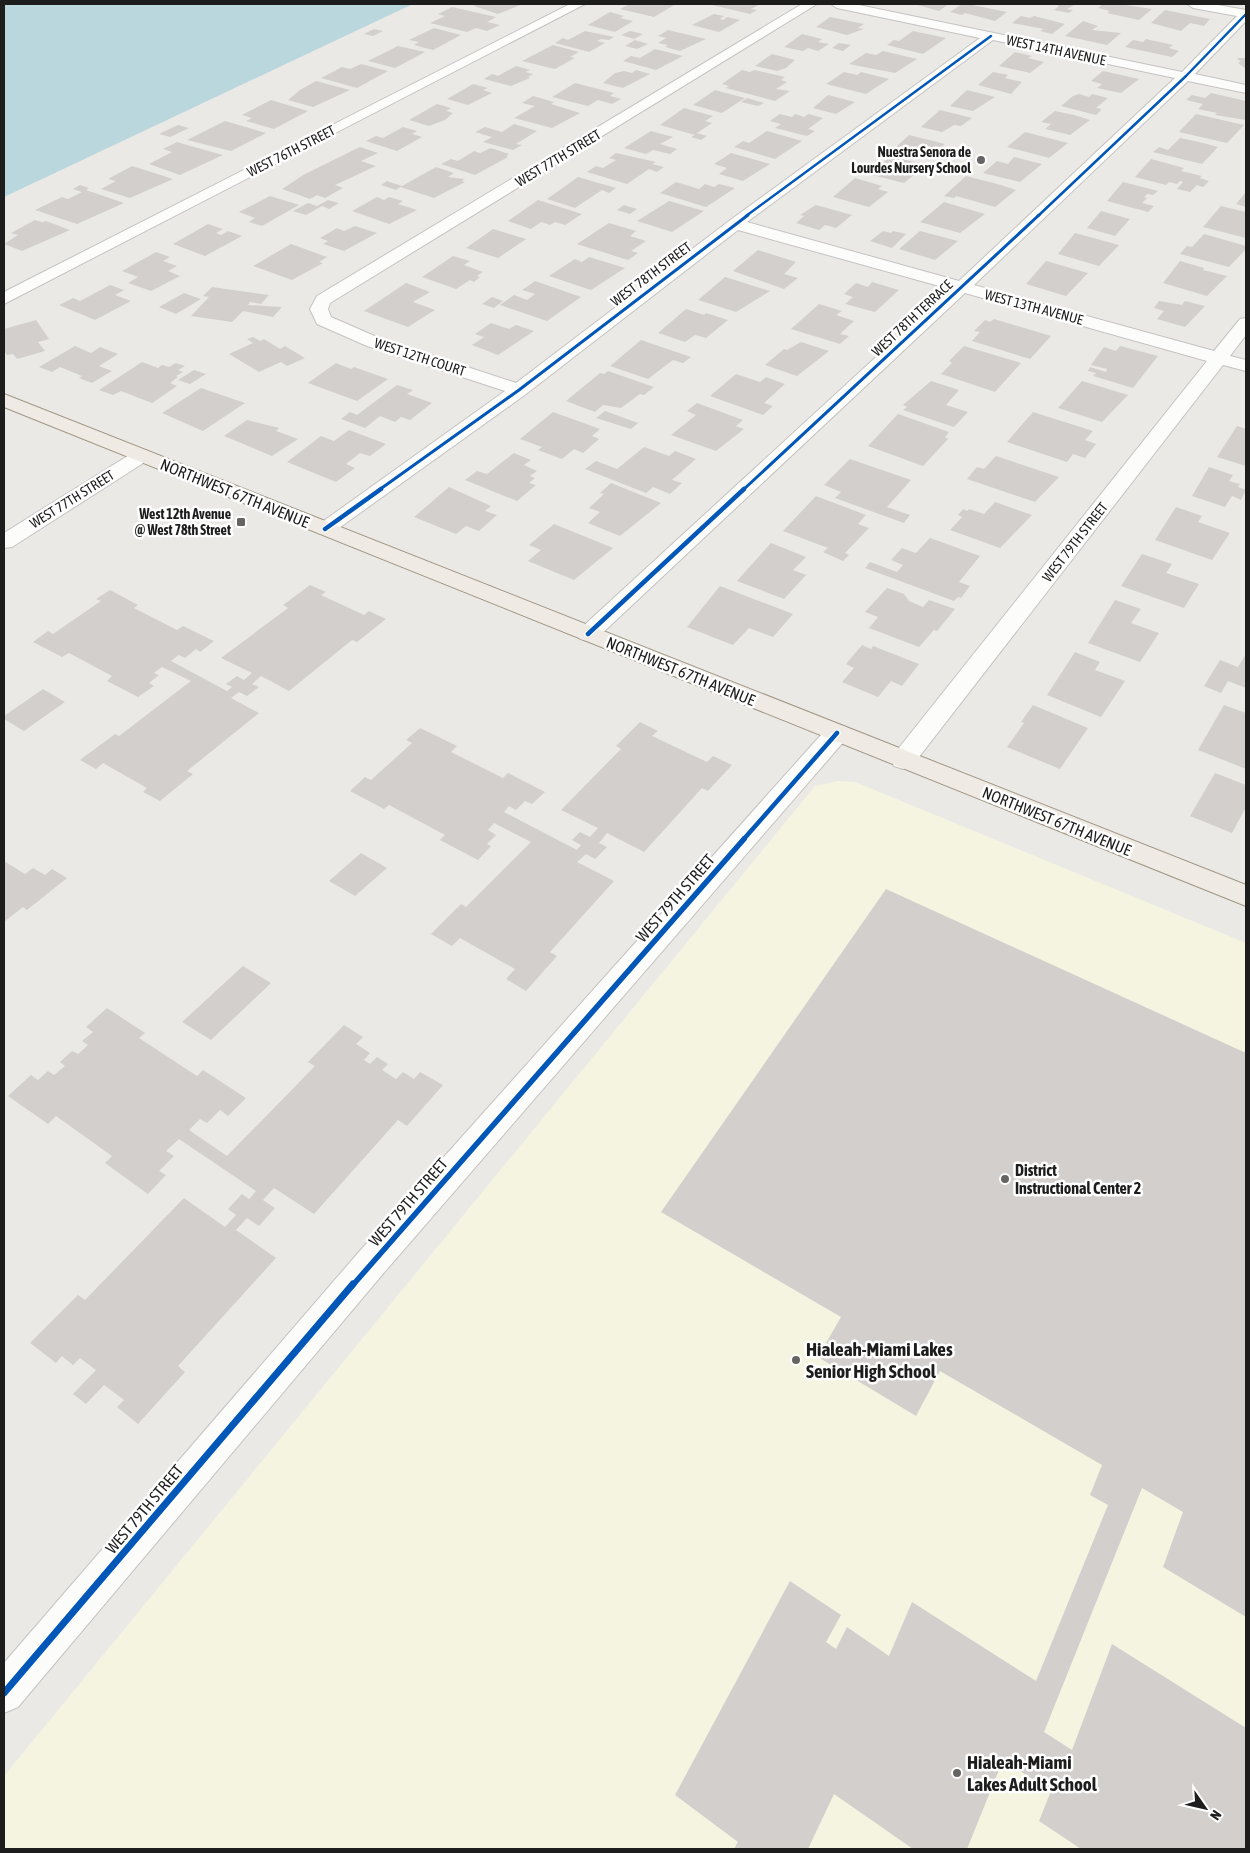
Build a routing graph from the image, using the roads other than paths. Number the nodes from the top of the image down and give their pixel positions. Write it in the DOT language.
graph roads {
  1 [pos="579,4"];
  2 [pos="811,4"];
  3 [pos="837,4"];
  4 [pos="1193,4"];
  5 [pos="1246,14"];
  6 [pos="991,36"];
  7 [pos="1186,76"];
  8 [pos="1246,89"];
  9 [pos="735,224"];
  10 [pos="962,287"];
  11 [pos="4,299"];
  12 [pos="323,320"];
  13 [pos="1246,323"];
  14 [pos="1219,358"];
  15 [pos="1246,366"];
  16 [pos="519,390"];
  17 [pos="4,400"];
  18 [pos="141,456"];
  19 [pos="325,529"];
  20 [pos="4,542"];
  21 [pos="588,634"];
  22 [pos="837,733"];
  23 [pos="903,760"];
  24 [pos="1246,896"];
  25 [pos="4,1693"];
  1 -- 11 [label="street, WEST 76TH STREET"];
  2 -- 12 [label="street, WEST 77TH STREET"];
  3 -- 6 [label="street, WEST 14TH AVENUE"];
  4 -- 5 [label="street"];
  5 -- 7 [label="street, WEST 78TH TERRACE"];
  6 -- 7 [label="street, WEST 14TH AVENUE"];
  6 -- 9 [label="street, WEST 78TH STREET"];
  7 -- 8 [label="street, WEST 14TH AVENUE"];
  7 -- 10 [label="street, WEST 78TH TERRACE"];
  9 -- 10 [label="street, WEST 13TH AVENUE"];
  9 -- 16 [label="street, WEST 78TH STREET"];
  10 -- 14 [label="street, WEST 13TH AVENUE"];
  10 -- 21 [label="street, WEST 78TH TERRACE"];
  12 -- 16 [label="street, WEST 12TH COURT"];
  13 -- 14 [label="street, WEST 79TH STREET"];
  14 -- 15 [label="street, WEST 13TH AVENUE"];
  14 -- 23 [label="street, WEST 79TH STREET"];
  16 -- 19 [label="street, WEST 78TH STREET"];
  17 -- 18 [label="main road, NORTHWEST 67TH AVENUE"];
  18 -- 19 [label="main road, NORTHWEST 67TH AVENUE"];
  18 -- 20 [label="street, WEST 77TH STREET"];
  19 -- 21 [label="main road, NORTHWEST 67TH AVENUE"];
  21 -- 22 [label="main road, NORTHWEST 67TH AVENUE"];
  22 -- 23 [label="main road, NORTHWEST 67TH AVENUE"];
  22 -- 25 [label="street, WEST 79TH STREET"];
  23 -- 24 [label="main road, NORTHWEST 67TH AVENUE"];
}
